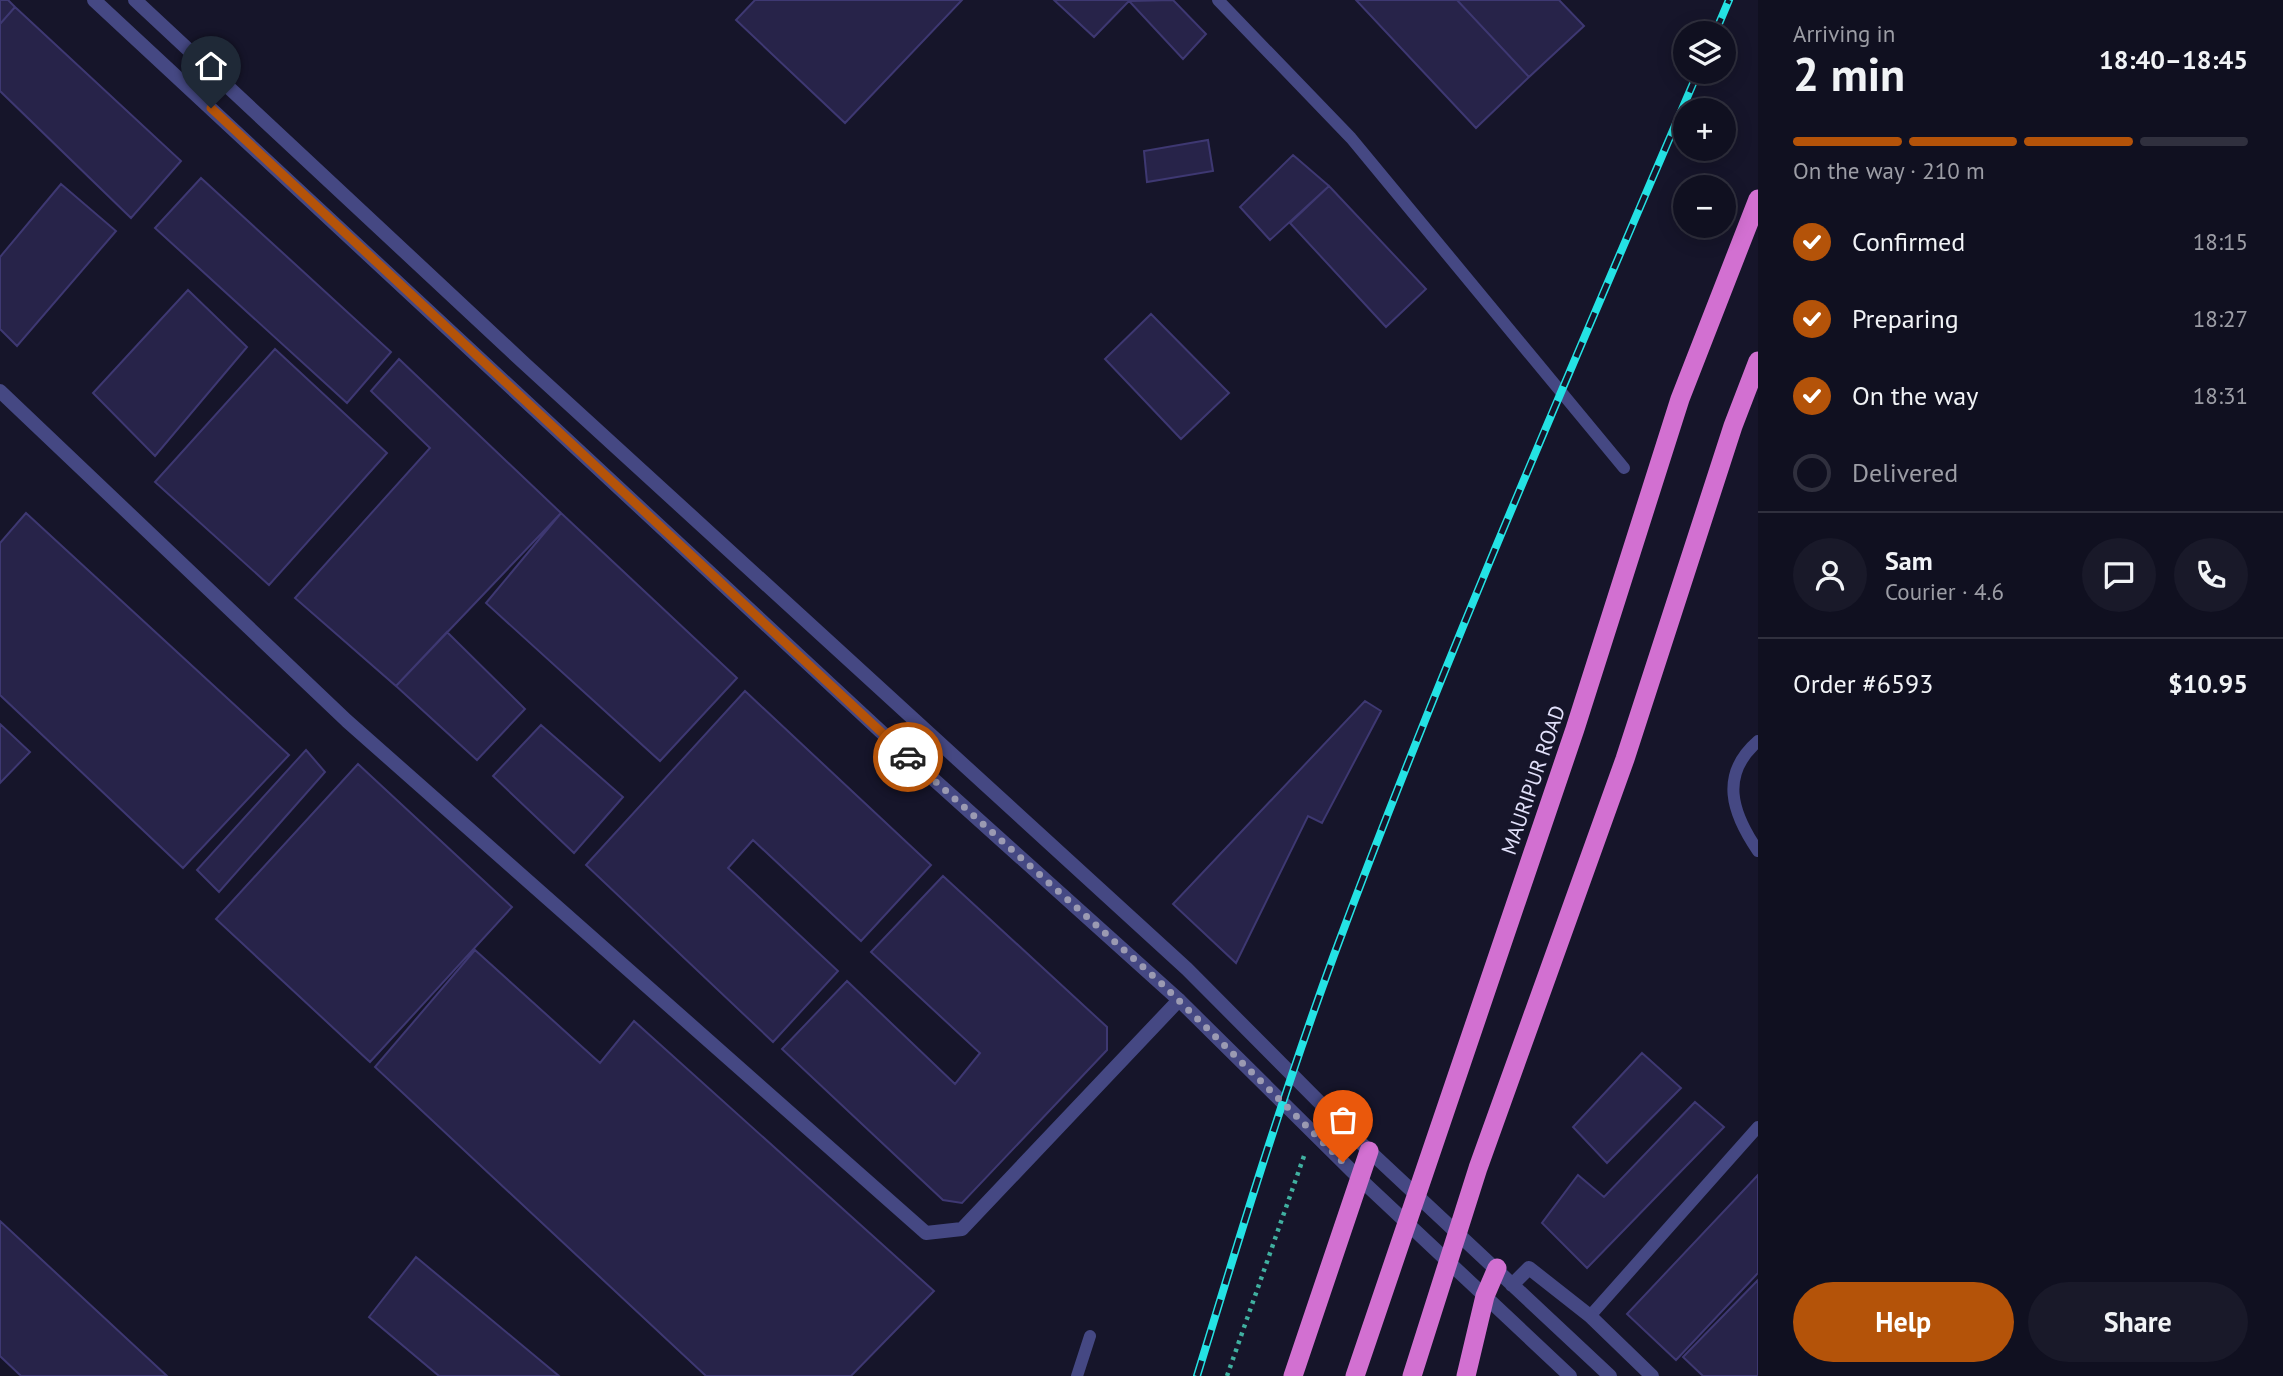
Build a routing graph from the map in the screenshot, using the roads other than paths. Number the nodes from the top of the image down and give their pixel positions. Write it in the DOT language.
graph roads {
  1 [pos="94,0"];
  2 [pos="135,0"];
  3 [pos="1219,0"];
  4 [pos="1758,199"];
  5 [pos="1758,361"];
  6 [pos="0,391"];
  7 [pos="1624,468"];
  8 [pos="1758,741"];
  9 [pos="1758,851"];
  10 [pos="1179,1000"];
  11 [pos="1758,1127"];
  12 [pos="1370,1151"];
  13 [pos="1359,1178"];
  14 [pos="1497,1268"];
  15 [pos="1512,1285"];
  16 [pos="1490,1301"];
  17 [pos="1590,1317"];
  18 [pos="1090,1336"];
  19 [pos="1077,1376"];
  20 [pos="1293,1376"];
  21 [pos="1355,1376"];
  22 [pos="1412,1376"];
  23 [pos="1466,1376"];
  24 [pos="1570,1376"];
  25 [pos="1609,1376"];
  26 [pos="1652,1376"];
  1 -- 10 [label="street"];
  2 -- 12 [label="street"];
  3 -- 7 [label="lane"];
  4 -- 21 [label="highway, MAURIPUR ROAD, bridge"];
  5 -- 22 [label="highway, bridge"];
  6 -- 10 [label="street"];
  8 -- 9 [label="lane"];
  10 -- 13 [label="street"];
  11 -- 17 [label="lane"];
  12 -- 13 [label="highway"];
  12 -- 14 [label="street"];
  13 -- 16 [label="street"];
  13 -- 20 [label="highway"];
  14 -- 15 [label="street"];
  14 -- 16 [label="highway"];
  15 -- 17 [label="street"];
  15 -- 25 [label="street"];
  16 -- 23 [label="highway"];
  16 -- 24 [label="street"];
  17 -- 26 [label="street"];
  18 -- 19 [label="lane"];
}
